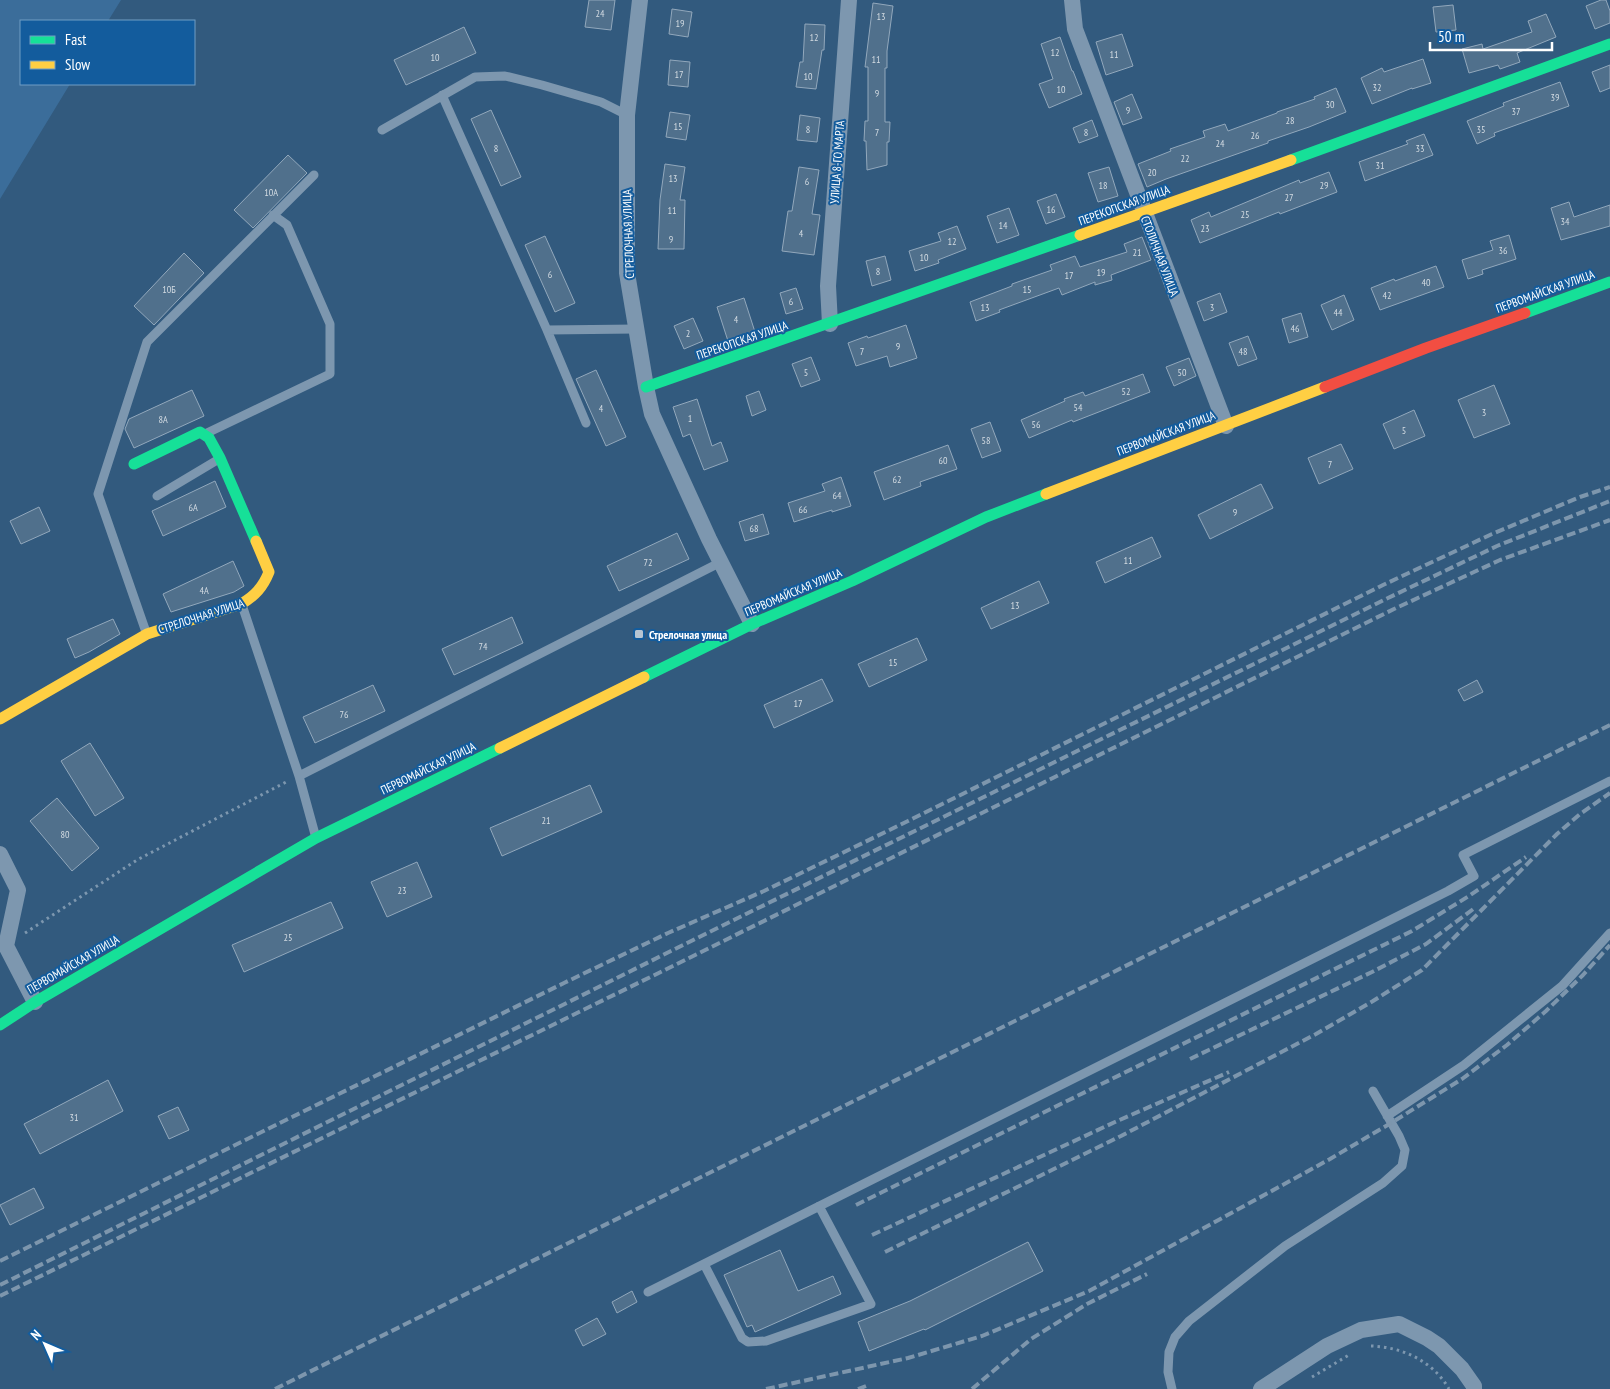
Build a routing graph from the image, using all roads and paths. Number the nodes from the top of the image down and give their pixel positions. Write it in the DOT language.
graph roads {
  1 [pos="640,0"];
  2 [pos="849,0"];
  3 [pos="1072,0"];
  4 [pos="1610,44"];
  5 [pos="442,95"];
  6 [pos="627,115"];
  7 [pos="382,130"];
  8 [pos="314,175"];
  9 [pos="1144,213"];
  10 [pos="273,215"];
  11 [pos="1610,282"];
  12 [pos="830,324"];
  13 [pos="636,329"];
  14 [pos="547,330"];
  15 [pos="646,387"];
  16 [pos="586,423"];
  17 [pos="1226,426"];
  18 [pos="205,434"];
  19 [pos="220,458"];
  20 [pos="134,464"];
  21 [pos="157,496"];
  22 [pos="720,562"];
  23 [pos="242,604"];
  24 [pos="752,624"];
  25 [pos="147,634"];
  26 [pos="0,719"];
  27 [pos="299,776"];
  28 [pos="1610,781"];
  29 [pos="316,838"];
  30 [pos="0,854"];
  31 [pos="1610,933"];
  32 [pos="2,943"];
  33 [pos="35,1002"];
  34 [pos="0,1025"];
  35 [pos="1373,1092"];
  36 [pos="1387,1116"];
  37 [pos="819,1206"];
  38 [pos="704,1264"];
  39 [pos="648,1292"];
  40 [pos="1367,1346"];
  41 [pos="1351,1354"];
  42 [pos="1309,1379"];
  43 [pos="1172,1389"];
  44 [pos="1261,1389"];
  45 [pos="1449,1389"];
  46 [pos="1474,1389"];
  1 -- 6 [label="street, СТРЕЛОЧНАЯ УЛИЦА"];
  2 -- 12 [label="street, УЛИЦА 8-ГО МАРТА"];
  3 -- 9 [label="street, СТОЛИЧНАЯ УЛИЦА"];
  4 -- 9 [label="main road, ПЕРЕКОПСКАЯ УЛИЦА"];
  5 -- 6 [label="lane"];
  5 -- 7 [label="lane"];
  5 -- 14 [label="lane"];
  6 -- 13 [label="street, СТРЕЛОЧНАЯ УЛИЦА"];
  8 -- 10 [label="lane"];
  9 -- 12 [label="main road, ПЕРЕКОПСКАЯ УЛИЦА"];
  9 -- 17 [label="street, СТОЛИЧНАЯ УЛИЦА"];
  10 -- 18 [label="lane"];
  10 -- 25 [label="lane"];
  11 -- 17 [label="main road, ПЕРВОМАЙСКАЯ УЛИЦА"];
  12 -- 15 [label="main road, ПЕРЕКОПСКАЯ УЛИЦА"];
  13 -- 14 [label="lane"];
  13 -- 15 [label="street, СТРЕЛОЧНАЯ УЛИЦА"];
  14 -- 16 [label="lane"];
  15 -- 22 [label="street, СТРЕЛОЧНАЯ УЛИЦА"];
  17 -- 24 [label="main road, ПЕРВОМАЙСКАЯ УЛИЦА"];
  18 -- 19 [label="main road, СТРЕЛОЧНАЯ УЛИЦА"];
  18 -- 20 [label="main road"];
  19 -- 21 [label="lane"];
  19 -- 23 [label="main road, СТРЕЛОЧНАЯ УЛИЦА"];
  22 -- 24 [label="street, СТРЕЛОЧНАЯ УЛИЦА"];
  22 -- 27 [label="lane"];
  23 -- 25 [label="main road, СТРЕЛОЧНАЯ УЛИЦА"];
  23 -- 27 [label="lane"];
  24 -- 29 [label="main road, ПЕРВОМАЙСКАЯ УЛИЦА"];
  25 -- 26 [label="main road, СТРЕЛОЧНАЯ УЛИЦА"];
  27 -- 29 [label="lane"];
  27 -- 32 [label="path"];
  28 -- 37 [label="lane"];
  29 -- 33 [label="main road, ПЕРВОМАЙСКАЯ УЛИЦА"];
  30 -- 32 [label="street"];
  31 -- 36 [label="lane"];
  32 -- 33 [label="street"];
  33 -- 34 [label="main road, ПЕРВОМАЙСКАЯ УЛИЦА"];
  35 -- 36 [label="lane"];
  36 -- 43 [label="lane"];
  37 -- 38 [label="lane"];
  37 -- 38 [label="lane"];
  38 -- 39 [label="lane"];
  40 -- 45 [label="path"];
  41 -- 42 [label="path"];
  44 -- 46 [label="street"];
}
